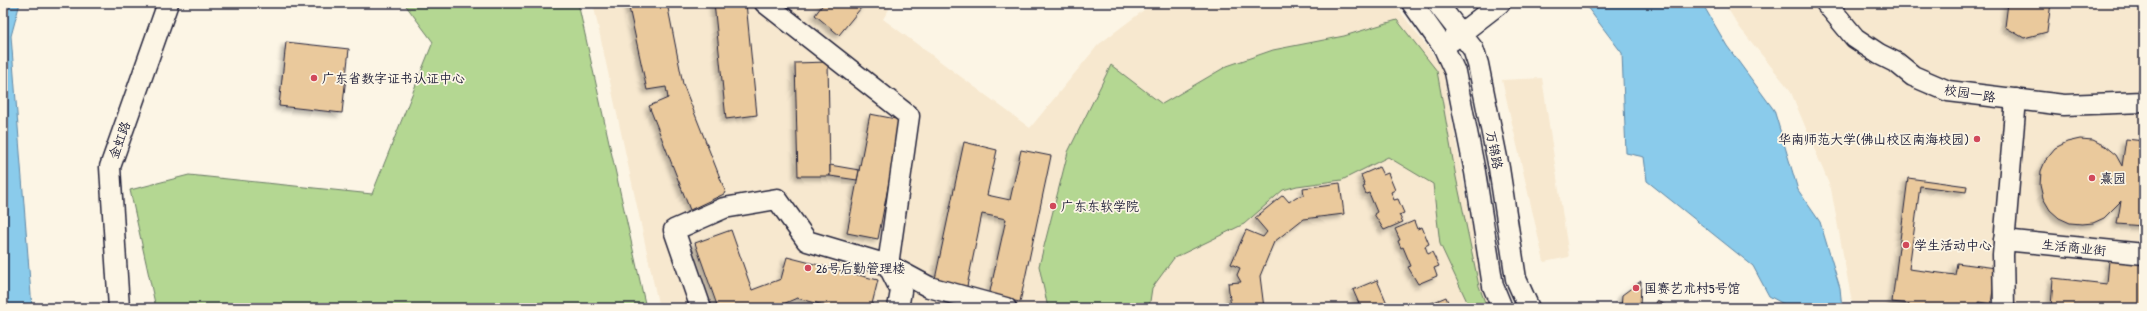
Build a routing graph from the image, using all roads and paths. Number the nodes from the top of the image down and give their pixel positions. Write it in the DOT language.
graph roads {
  1 [pos="168,3"];
  2 [pos="765,3"];
  3 [pos="1437,3"];
  4 [pos="1500,3"];
  5 [pos="1826,3"];
  6 [pos="1421,6"];
  7 [pos="1461,33"];
  8 [pos="1444,48"];
  9 [pos="2016,99"];
  10 [pos="2144,102"];
  11 [pos="2004,240"];
  12 [pos="2144,254"];
  13 [pos="888,265"];
  14 [pos="119,308"];
  15 [pos="701,308"];
  16 [pos="898,308"];
  17 [pos="1006,308"];
  18 [pos="1502,308"];
  19 [pos="1529,308"];
  20 [pos="2004,308"];
  1 -- 14 [label="street, 金虹路"];
  2 -- 13 [label="street"];
  3 -- 7 [label="street, 万锦路"];
  4 -- 7 [label="street"];
  5 -- 9 [label="street, 校园一路"];
  6 -- 8 [label="street, 万锦路"];
  7 -- 8 [label="street"];
  7 -- 19 [label="street, 万锦路"];
  8 -- 18 [label="street, 万锦路"];
  9 -- 10 [label="street, 校园一路"];
  9 -- 11 [label="street"];
  11 -- 12 [label="street, 生活商业街"];
  11 -- 20 [label="street"];
  13 -- 15 [label="street"];
  13 -- 16 [label="street"];
  13 -- 17 [label="street"];
}
